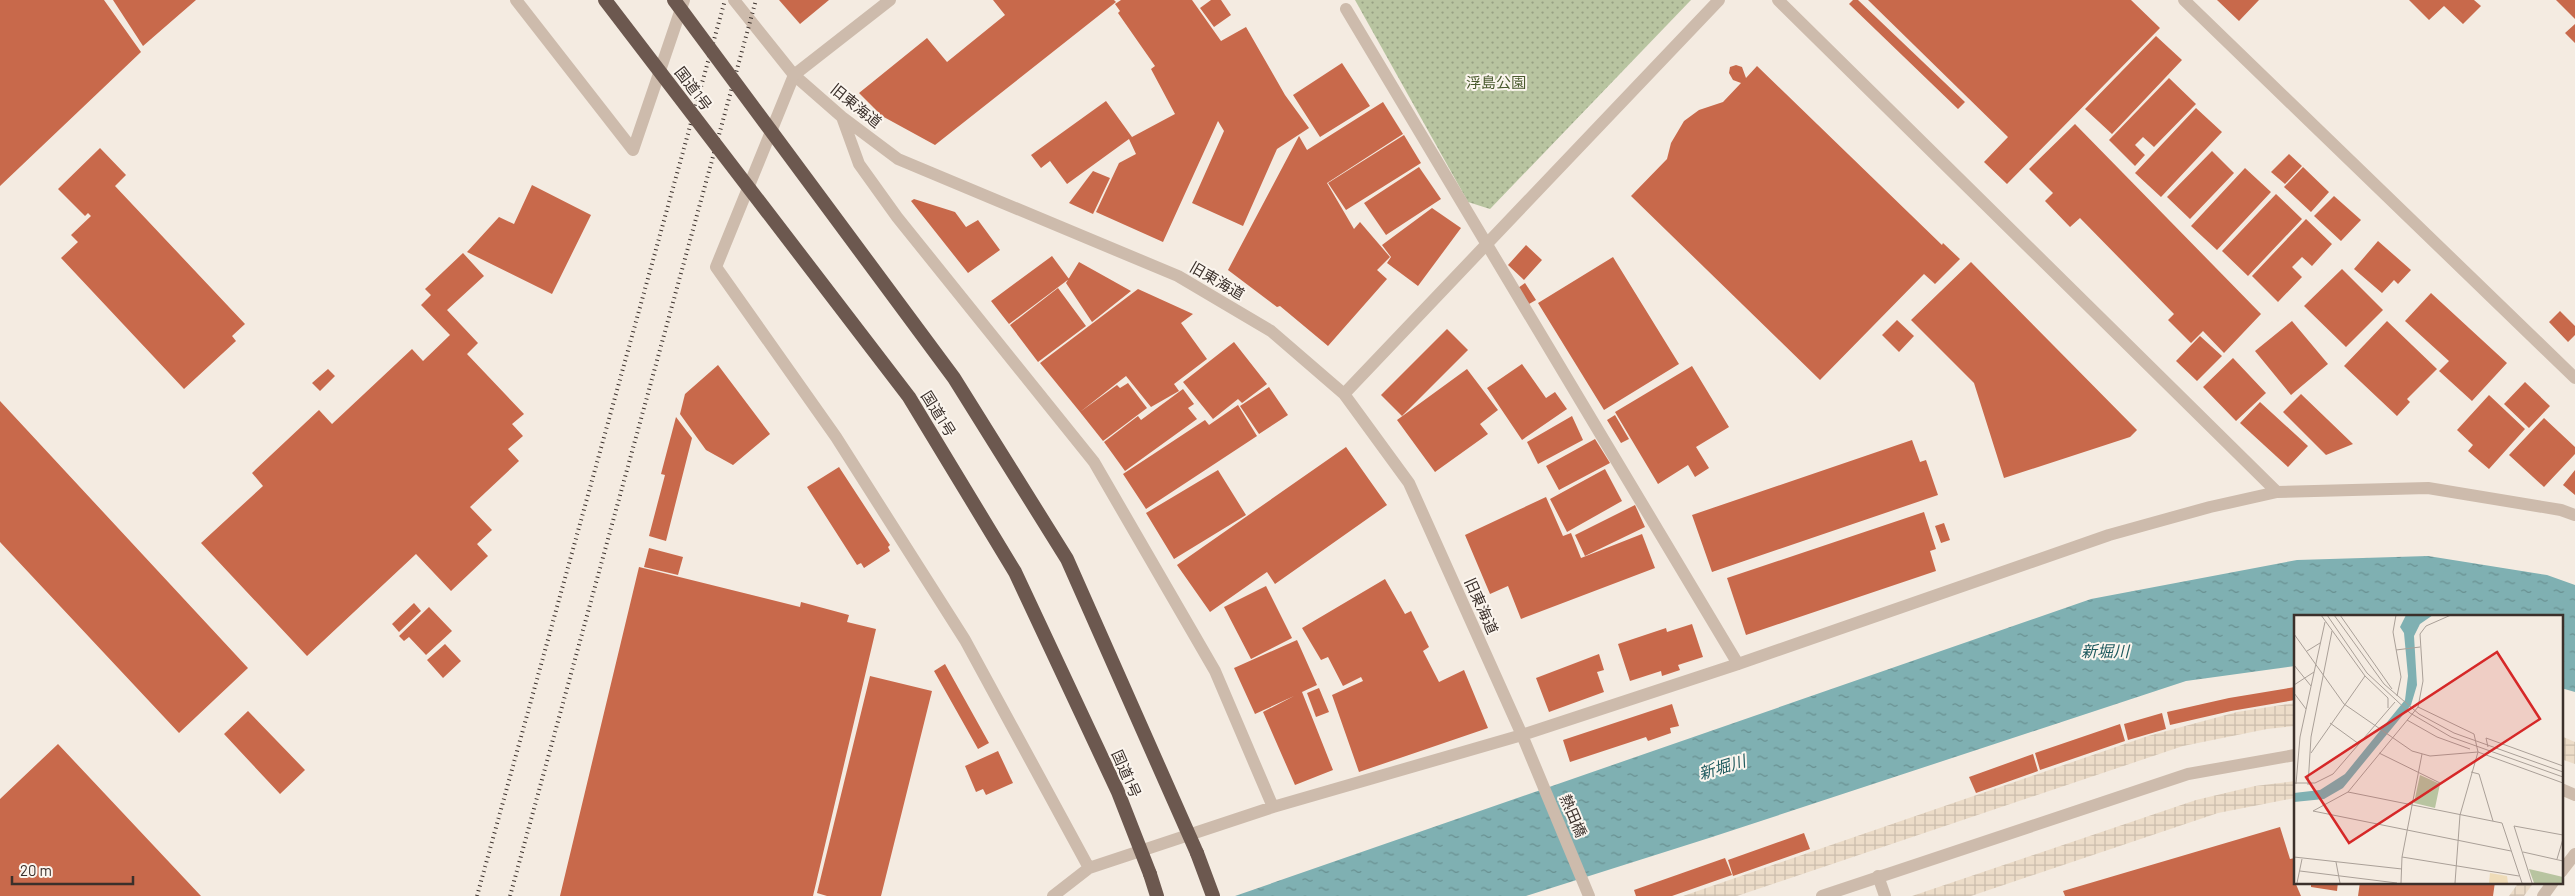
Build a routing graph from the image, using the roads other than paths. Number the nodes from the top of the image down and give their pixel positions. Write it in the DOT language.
graph roads {
  1 [pos="516,0"];
  2 [pos="605,0"];
  3 [pos="674,0"];
  4 [pos="684,0"];
  5 [pos="734,0"];
  6 [pos="890,0"];
  7 [pos="1719,0"];
  8 [pos="1778,0"];
  9 [pos="2184,0"];
  10 [pos="1346,9"];
  11 [pos="794,75"];
  12 [pos="842,117"];
  13 [pos="1485,244"];
  14 [pos="2575,378"];
  15 [pos="1344,394"];
  16 [pos="2277,492"];
  17 [pos="2575,515"];
  18 [pos="1738,664"];
  19 [pos="1522,735"];
  20 [pos="1528,748"];
  21 [pos="2294,755"];
  22 [pos="2562,790"];
  23 [pos="2575,795"];
  24 [pos="1273,807"];
  25 [pos="2575,854"];
  26 [pos="1089,868"];
  27 [pos="2562,871"];
  28 [pos="1878,876"];
  29 [pos="2551,884"];
  30 [pos="1053,896"];
  31 [pos="1157,896"];
  32 [pos="1213,896"];
  33 [pos="1589,896"];
  34 [pos="1822,896"];
  35 [pos="1885,896"];
  36 [pos="2542,896"];
  1 -- 4 [label="street"];
  2 -- 31 [label="highway, 国道1号, bridge"];
  3 -- 32 [label="highway, bridge"];
  5 -- 11 [label="street, 旧東海道"];
  6 -- 11 [label="street"];
  7 -- 13 [label="street"];
  8 -- 16 [label="street"];
  9 -- 14 [label="street"];
  10 -- 13 [label="street"];
  11 -- 12 [label="street, 旧東海道"];
  11 -- 26 [label="street"];
  12 -- 15 [label="street, 旧東海道"];
  12 -- 24 [label="street"];
  13 -- 15 [label="street"];
  13 -- 18 [label="street"];
  15 -- 19 [label="street, 旧東海道"];
  16 -- 17 [label="street"];
  16 -- 18 [label="street"];
  18 -- 19 [label="street"];
  19 -- 20 [label="street, 旧東海道"];
  19 -- 24 [label="street"];
  20 -- 33 [label="street, 熱田橋"];
  21 -- 28 [label="street"];
  22 -- 23 [label="street"];
  24 -- 26 [label="street"];
  25 -- 27 [label="street"];
  26 -- 30 [label="street"];
  28 -- 34 [label="street"];
  28 -- 35 [label="street"];
  29 -- 36 [label="street"];
}
